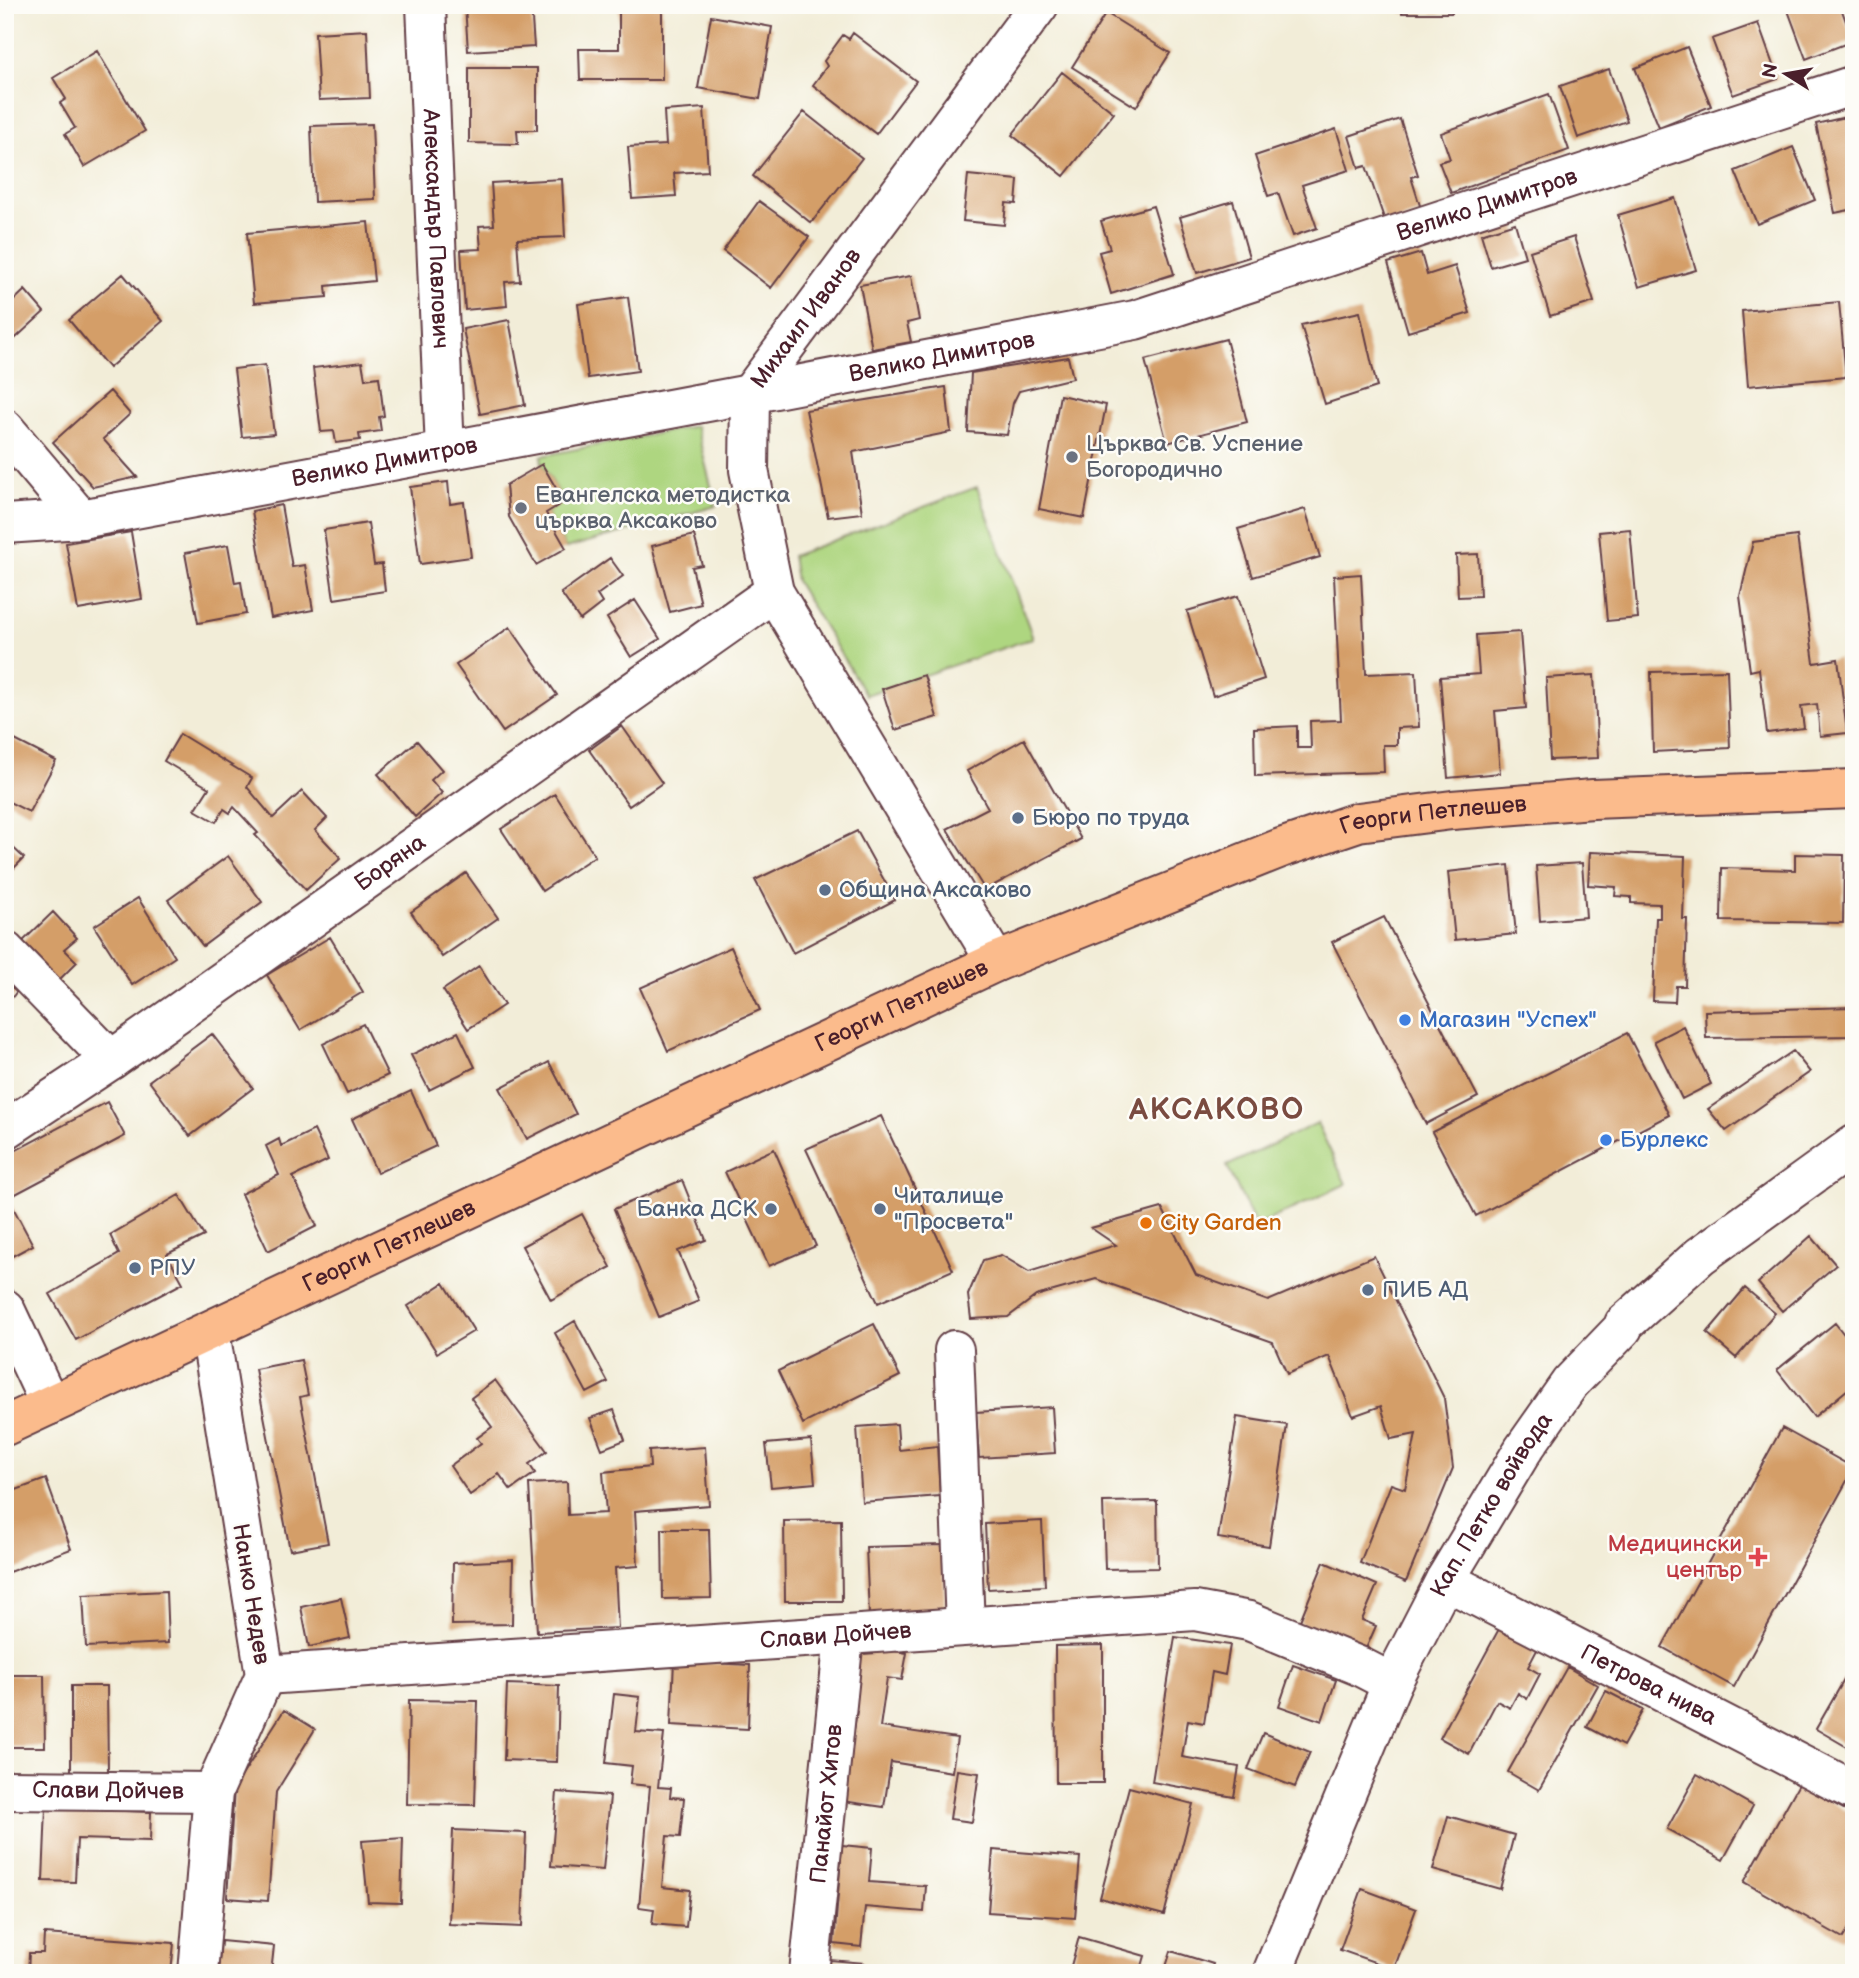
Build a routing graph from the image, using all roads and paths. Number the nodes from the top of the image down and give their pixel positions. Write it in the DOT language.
graph roads {
  1 [pos="426,5"];
  2 [pos="1039,5"];
  3 [pos="1854,85"];
  4 [pos="750,394"];
  5 [pos="5,429"];
  6 [pos="445,451"];
  7 [pos="81,519"];
  8 [pos="5,524"];
  9 [pos="774,592"];
  10 [pos="1854,789"];
  11 [pos="5,951"];
  12 [pos="996,962"];
  13 [pos="111,1059"];
  14 [pos="5,1130"];
  15 [pos="1854,1145"];
  16 [pos="5,1309"];
  17 [pos="210,1331"];
  18 [pos="954,1350"];
  19 [pos="50,1405"];
  20 [pos="5,1426"];
  21 [pos="1445,1580"];
  22 [pos="965,1626"];
  23 [pos="844,1637"];
  24 [pos="265,1675"];
  25 [pos="1392,1683"];
  26 [pos="5,1790"];
  27 [pos="1854,1791"];
  28 [pos="213,1792"];
  29 [pos="198,1973"];
  30 [pos="809,1973"];
  31 [pos="1272,1973"];
  1 -- 6 [label="street, Александър Павлович"];
  2 -- 4 [label="street, Михаил Иванов"];
  3 -- 4 [label="street, Велико Димитров"];
  4 -- 6 [label="street, Велико Димитров"];
  4 -- 9 [label="street, Михаил Иванов"];
  5 -- 7 [label="street"];
  6 -- 7 [label="street, Велико Димитров"];
  7 -- 8 [label="street, Велико Димитров"];
  9 -- 12 [label="street, Михаил Иванов"];
  9 -- 13 [label="street, Боряна"];
  10 -- 12 [label="main road, Георги Петлешев"];
  11 -- 13 [label="street"];
  12 -- 17 [label="main road, Георги Петлешев"];
  13 -- 14 [label="street, Боряна"];
  15 -- 21 [label="street, Кап. Петко войвода"];
  16 -- 19 [label="street"];
  17 -- 19 [label="main road, Георги Петлешев"];
  17 -- 24 [label="street, Нанко Недев"];
  18 -- 22 [label="street"];
  19 -- 20 [label="main road, Георги Петлешев"];
  21 -- 25 [label="street, Кап. Петко войвода"];
  21 -- 27 [label="street, Петрова нива"];
  22 -- 23 [label="street, Слави Дойчев"];
  22 -- 25 [label="street, Слави Дойчев"];
  23 -- 24 [label="street, Слави Дойчев"];
  23 -- 30 [label="street, Панайот Хитов"];
  24 -- 28 [label="street, Нанко Недев"];
  25 -- 31 [label="street, Кап. Петко войвода"];
  26 -- 28 [label="street, Слави Дойчев"];
  28 -- 29 [label="street, Нанко Недев"];
}
